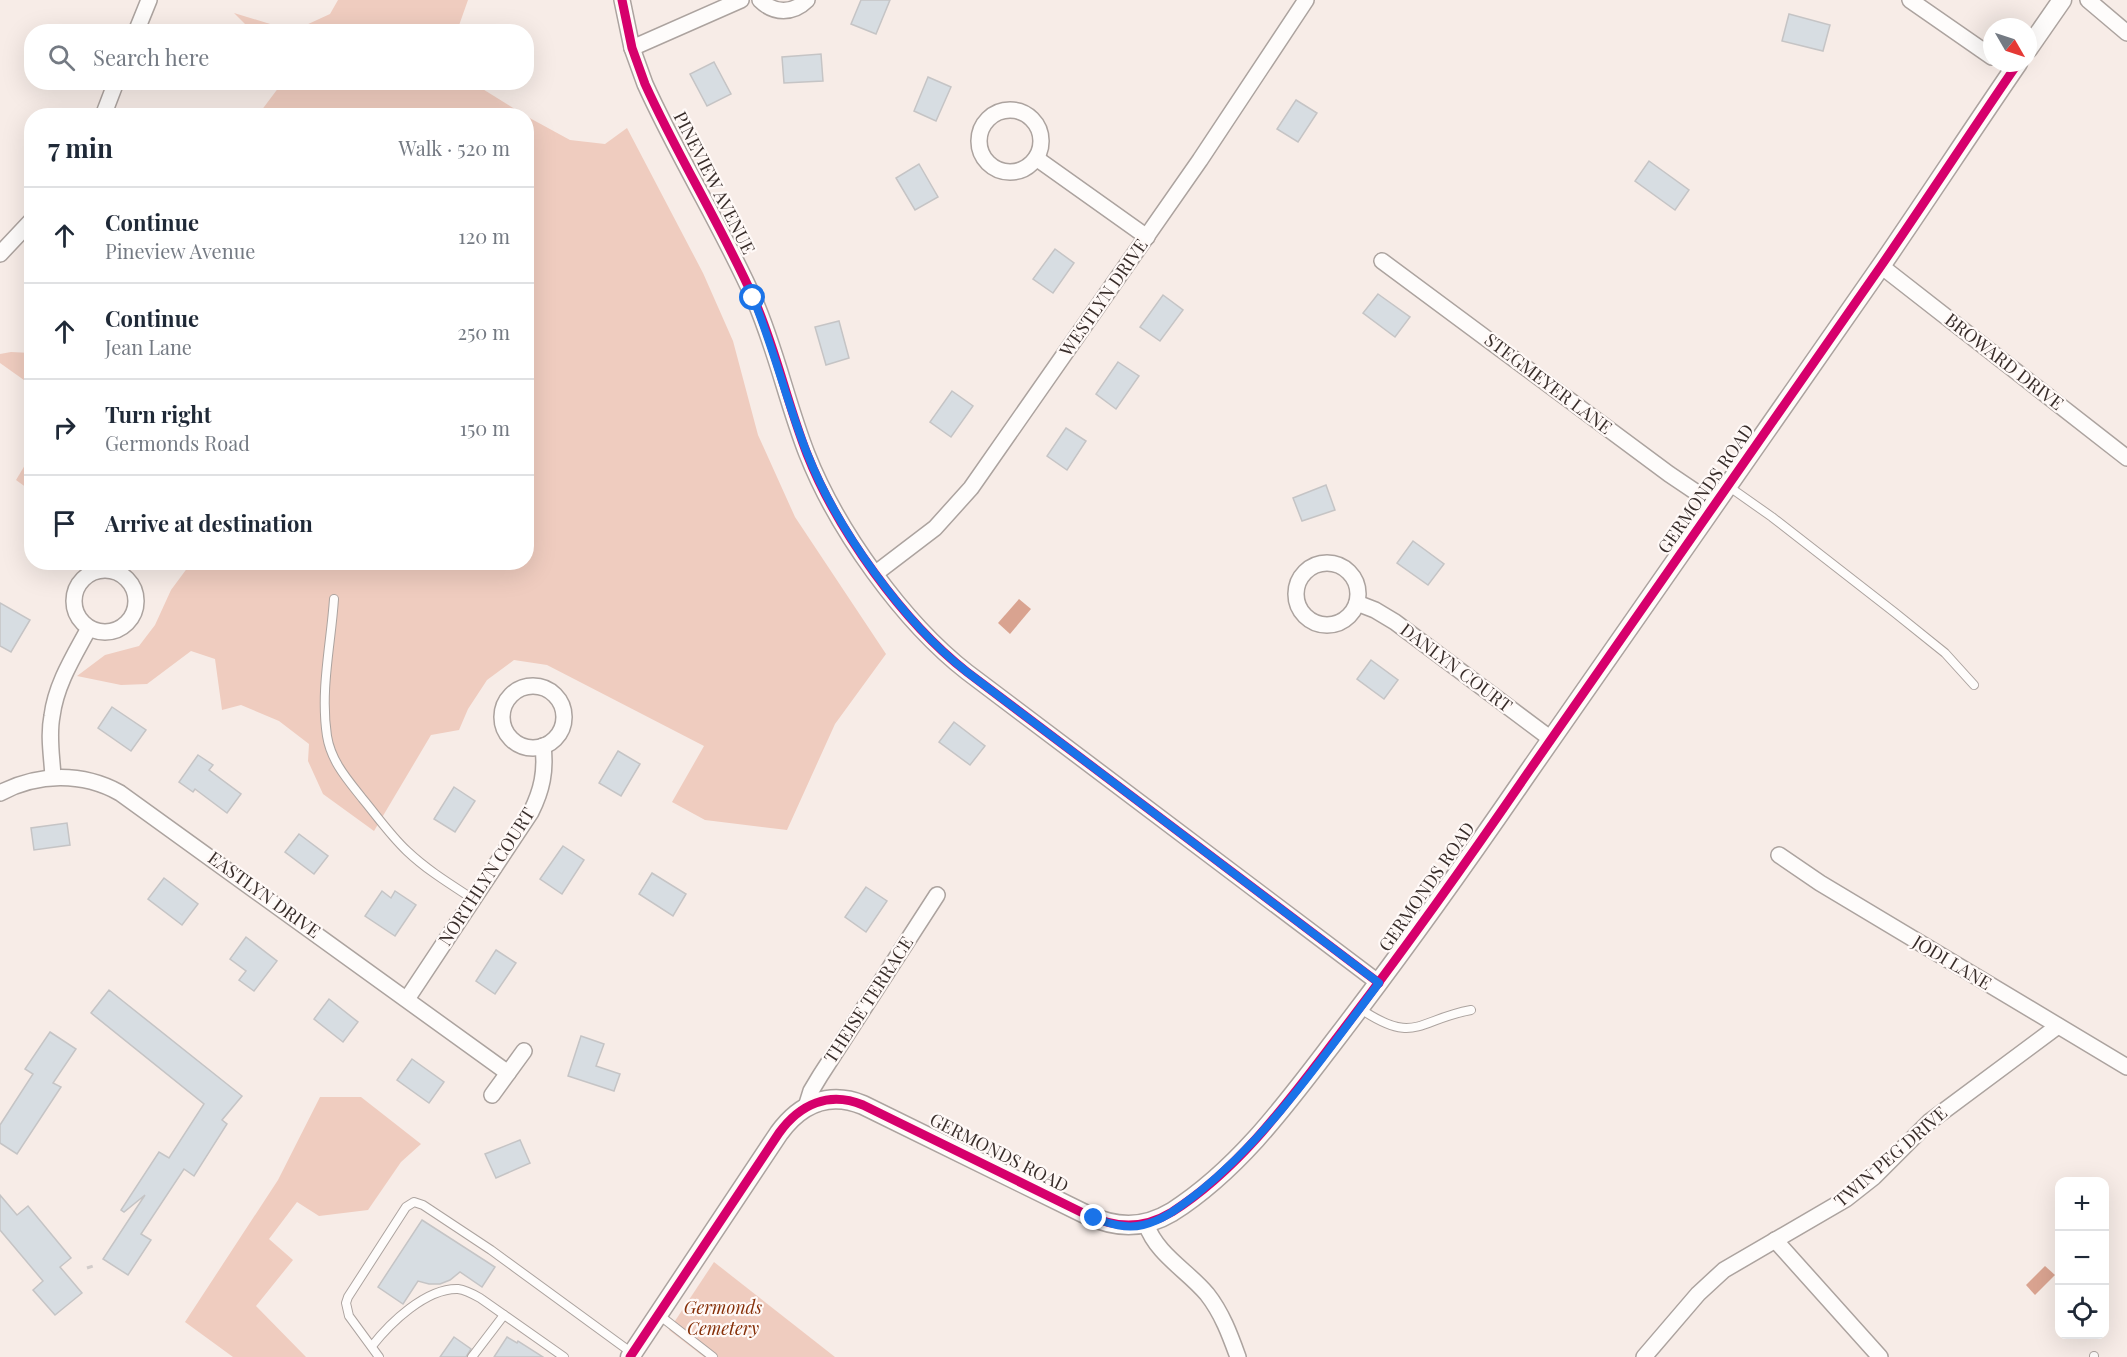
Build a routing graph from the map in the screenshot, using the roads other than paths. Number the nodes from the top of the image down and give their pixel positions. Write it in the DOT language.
graph roads {
  1 [pos="622,0"];
  2 [pos="741,0"];
  3 [pos="760,0"];
  4 [pos="807,0"];
  5 [pos="1306,0"];
  6 [pos="1910,0"];
  7 [pos="2062,0"];
  8 [pos="2088,0"];
  9 [pos="147,1"];
  10 [pos="139,24"];
  11 [pos="2127,33"];
  12 [pos="2037,36"];
  13 [pos="632,48"];
  14 [pos="1983,51"];
  15 [pos="2006,72"];
  16 [pos="113,90"];
  17 [pos="106,108"];
  18 [pos="1036,158"];
  19 [pos="24,229"];
  20 [pos="1147,237"];
  21 [pos="0,254"];
  22 [pos="1382,261"];
  23 [pos="1881,266"];
  24 [pos="2127,458"];
  25 [pos="1728,486"];
  26 [pos="1715,505"];
  27 [pos="876,573"];
  28 [pos="334,599"];
  29 [pos="1357,603"];
  30 [pos="89,628"];
  31 [pos="1974,685"];
  32 [pos="1551,740"];
  33 [pos="543,746"];
  34 [pos="53,777"];
  35 [pos="0,794"];
  36 [pos="1779,855"];
  37 [pos="937,895"];
  38 [pos="473,899"];
  39 [pos="1379,983"];
  40 [pos="407,999"];
  41 [pos="1359,1008"];
  42 [pos="1471,1010"];
  43 [pos="2058,1026"];
  44 [pos="524,1051"];
  45 [pos="2127,1067"];
  46 [pos="508,1073"];
  47 [pos="492,1095"];
  48 [pos="806,1107"];
  49 [pos="1146,1224"];
  50 [pos="1775,1240"];
  51 [pos="657,1314"];
  52 [pos="504,1316"];
  53 [pos="372,1346"];
  54 [pos="631,1355"];
  55 [pos="379,1357"];
  56 [pos="472,1357"];
  57 [pos="564,1357"];
  58 [pos="713,1357"];
  59 [pos="1238,1357"];
  60 [pos="1644,1357"];
  61 [pos="1880,1357"];
  1 -- 13 [label="street, PINEVIEW AVENUE"];
  2 -- 13 [label="street"];
  3 -- 4 [label="street"];
  5 -- 20 [label="street, WESTLYN DRIVE"];
  6 -- 14 [label="street"];
  7 -- 12 [label="street"];
  8 -- 11 [label="street"];
  9 -- 10 [label="street"];
  13 -- 27 [label="street, PINEVIEW AVENUE"];
  15 -- 23 [label="street, GERMONDS ROAD"];
  16 -- 17 [label="street"];
  18 -- 18 [label="street"];
  18 -- 20 [label="street"];
  19 -- 21 [label="street"];
  20 -- 27 [label="street, WESTLYN DRIVE"];
  22 -- 26 [label="street, STEGMEYER LANE"];
  23 -- 24 [label="street, BROWARD DRIVE"];
  23 -- 25 [label="street, GERMONDS ROAD"];
  25 -- 26 [label="street, GERMONDS ROAD"];
  25 -- 31 [label="lane"];
  26 -- 32 [label="street, GERMONDS ROAD"];
  27 -- 39 [label="street, PINEVIEW AVENUE"];
  28 -- 38 [label="lane"];
  29 -- 29 [label="street"];
  29 -- 32 [label="street, DANLYN COURT"];
  30 -- 30 [label="street"];
  30 -- 34 [label="street"];
  32 -- 39 [label="street, GERMONDS ROAD"];
  33 -- 33 [label="street"];
  33 -- 38 [label="street, NORTHLYN COURT"];
  34 -- 35 [label="street, EASTLYN DRIVE"];
  34 -- 40 [label="street, EASTLYN DRIVE"];
  36 -- 43 [label="street, JODI LANE"];
  37 -- 48 [label="street, THEISE TERRACE"];
  38 -- 40 [label="street, NORTHLYN COURT"];
  39 -- 41 [label="street, GERMONDS ROAD"];
  40 -- 46 [label="street, EASTLYN DRIVE"];
  41 -- 42 [label="lane"];
  41 -- 49 [label="street, GERMONDS ROAD"];
  43 -- 45 [label="street, JODI LANE"];
  43 -- 50 [label="street, TWIN PEG DRIVE"];
  44 -- 46 [label="street"];
  46 -- 47 [label="street"];
  48 -- 49 [label="street, GERMONDS ROAD"];
  48 -- 51 [label="street, GERMONDS ROAD"];
  49 -- 59 [label="street"];
  50 -- 60 [label="street, TWIN PEG DRIVE"];
  50 -- 61 [label="street"];
  51 -- 54 [label="street, GERMONDS ROAD"];
  51 -- 58 [label="lane"];
  52 -- 53 [label="lane"];
  52 -- 56 [label="lane"];
  52 -- 57 [label="lane"];
  53 -- 54 [label="lane"];
  53 -- 55 [label="lane"];
}
